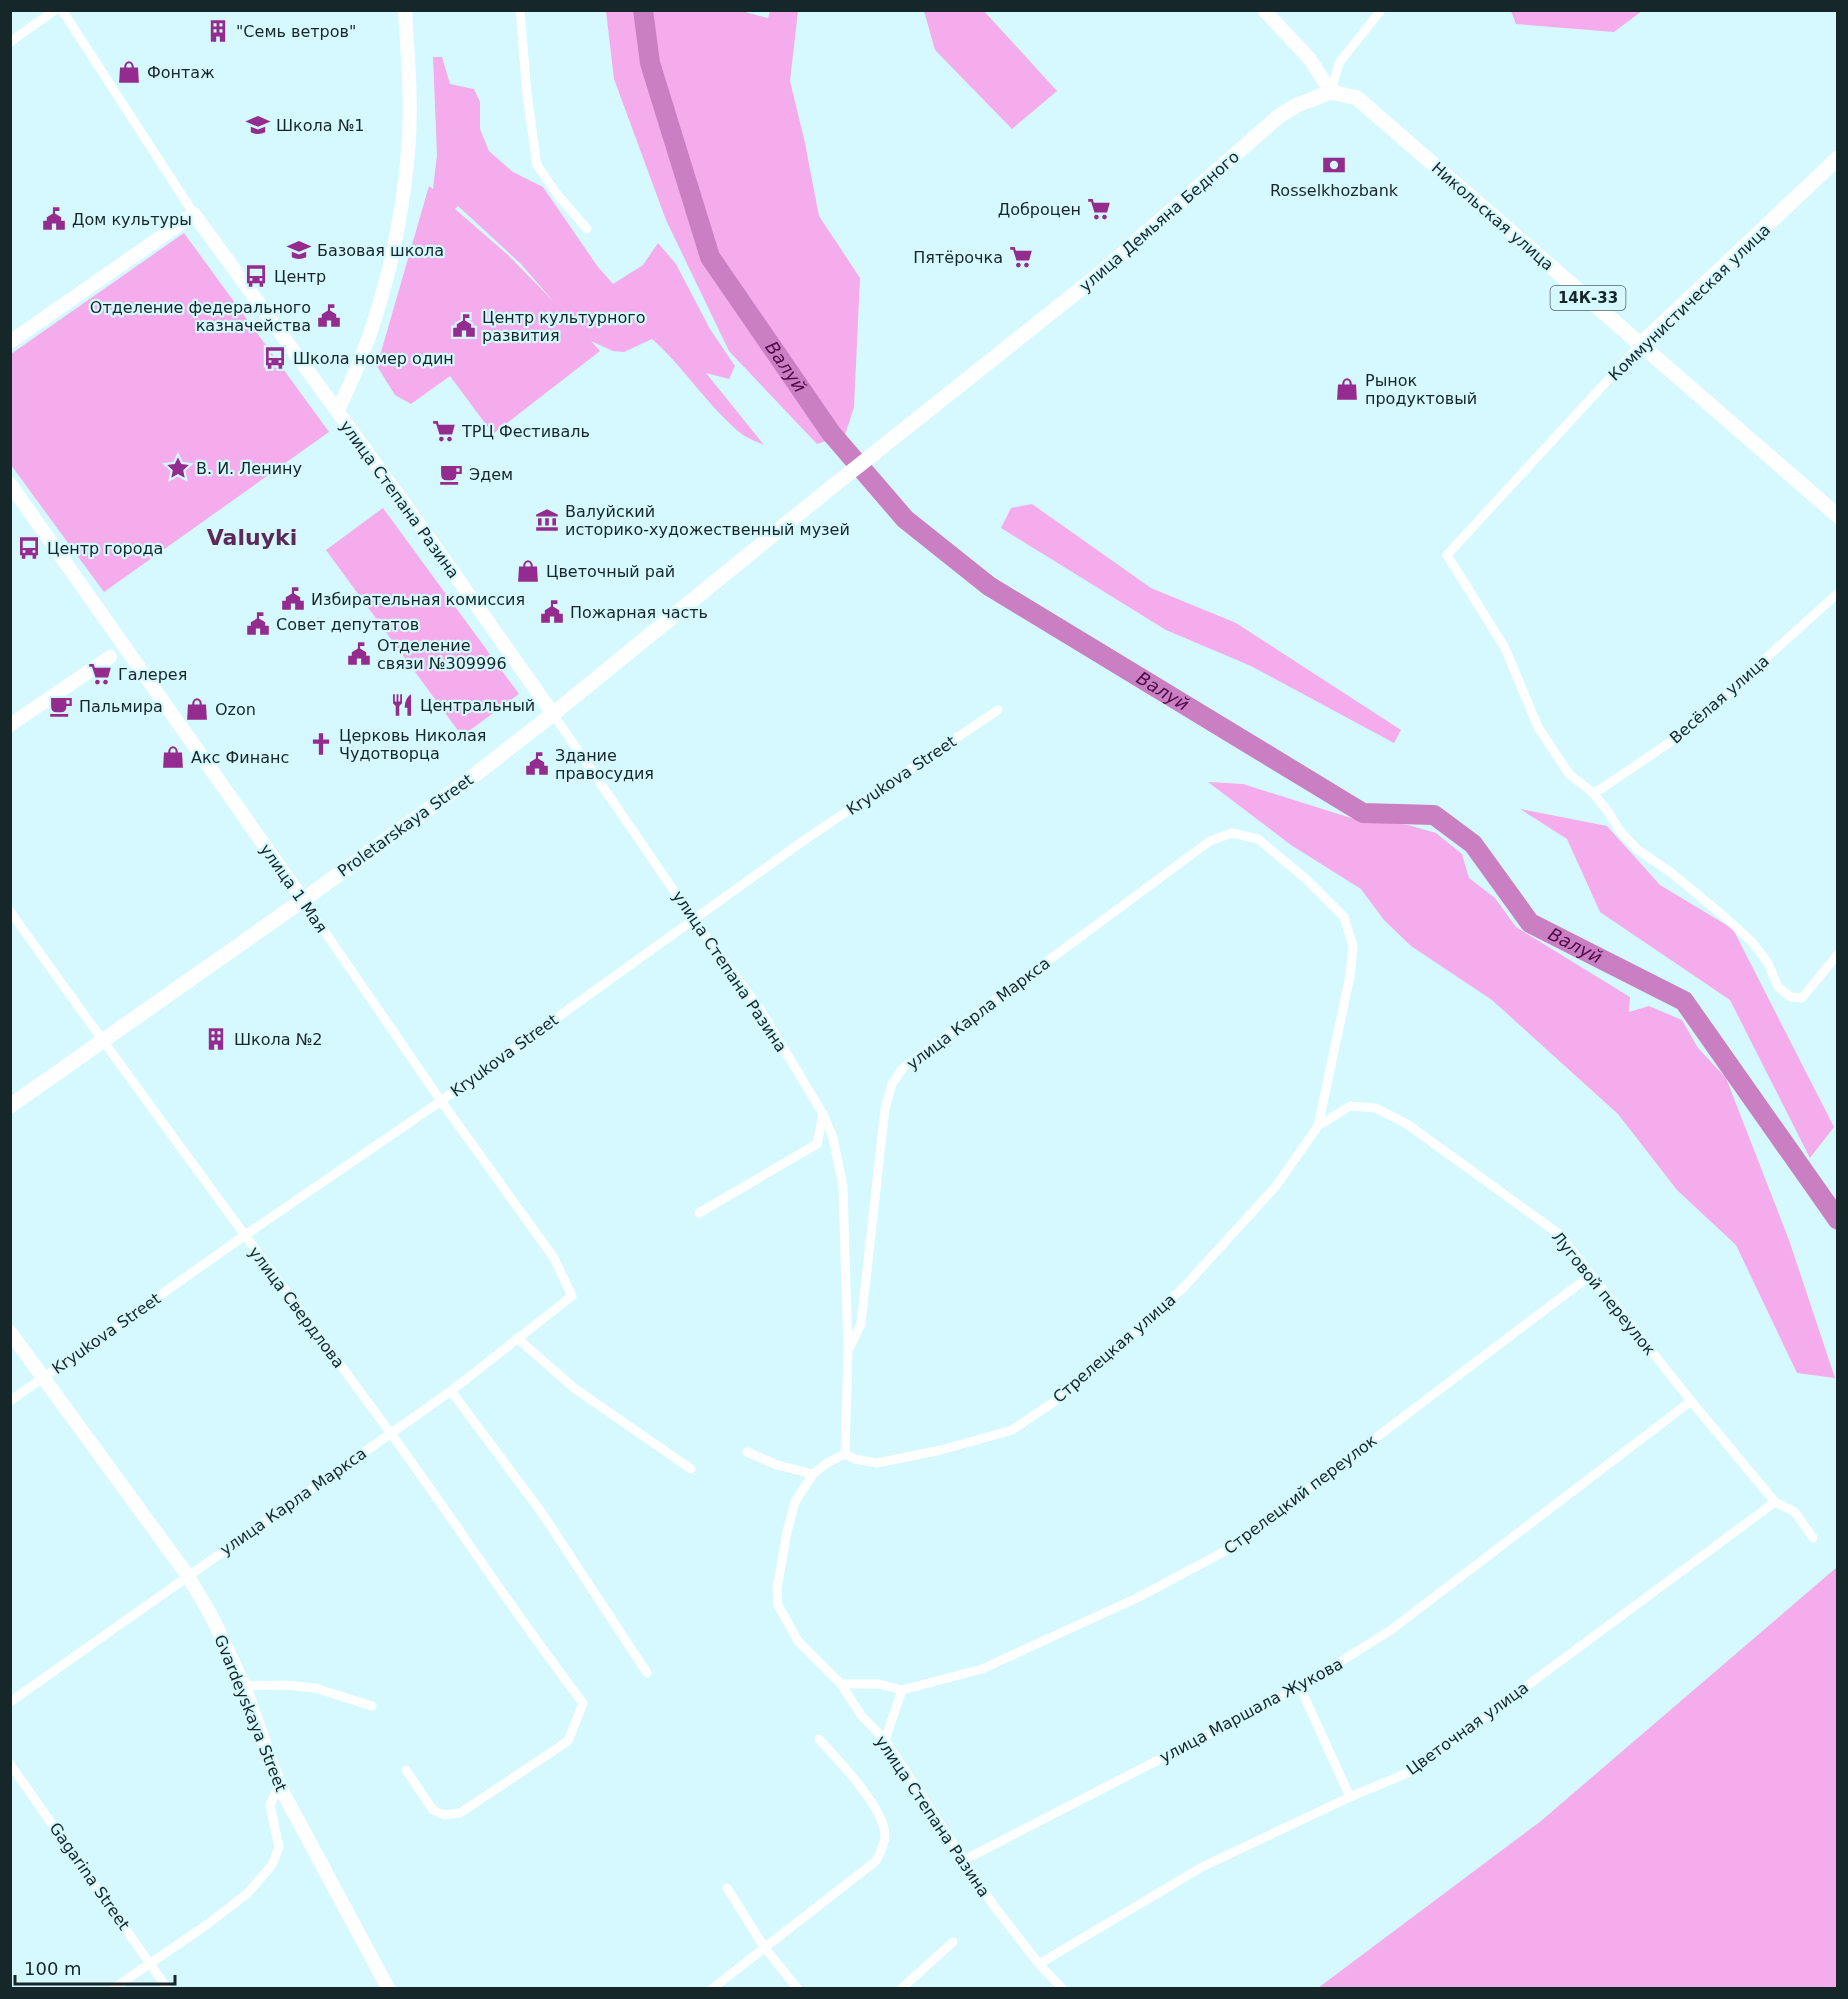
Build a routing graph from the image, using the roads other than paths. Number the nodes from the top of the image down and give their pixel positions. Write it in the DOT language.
graph roads {
  1 [pos="55,10"];
  2 [pos="62,10"];
  3 [pos="405,10"];
  4 [pos="520,10"];
  5 [pos="1264,10"];
  6 [pos="1381,10"];
  7 [pos="10,42"];
  8 [pos="1331,93"];
  9 [pos="1838,158"];
  10 [pos="194,214"];
  11 [pos="587,229"];
  12 [pos="10,342"];
  13 [pos="1641,344"];
  14 [pos="337,411"];
  15 [pos="10,484"];
  16 [pos="813,502"];
  17 [pos="1838,516"];
  18 [pos="1838,593"];
  19 [pos="110,657"];
  20 [pos="998,710"];
  21 [pos="553,714"];
  22 [pos="10,725"];
  23 [pos="1592,792"];
  24 [pos="303,900"];
  25 [pos="10,911"];
  26 [pos="694,920"];
  27 [pos="1838,954"];
  28 [pos="103,1041"];
  29 [pos="441,1101"];
  30 [pos="10,1106"];
  31 [pos="823,1114"];
  32 [pos="1318,1126"];
  33 [pos="699,1213"];
  34 [pos="244,1236"];
  35 [pos="1591,1275"];
  36 [pos="572,1296"];
  37 [pos="10,1332"];
  38 [pos="517,1338"];
  39 [pos="848,1352"];
  40 [pos="42,1378"];
  41 [pos="451,1391"];
  42 [pos="10,1401"];
  43 [pos="1691,1401"];
  44 [pos="390,1432"];
  45 [pos="747,1452"];
  46 [pos="845,1454"];
  47 [pos="691,1469"];
  48 [pos="813,1474"];
  49 [pos="1775,1502"];
  50 [pos="1814,1538"];
  51 [pos="188,1576"];
  52 [pos="647,1673"];
  53 [pos="841,1684"];
  54 [pos="244,1686"];
  55 [pos="1300,1687"];
  56 [pos="902,1690"];
  57 [pos="10,1702"];
  58 [pos="372,1706"];
  59 [pos="819,1739"];
  60 [pos="885,1740"];
  61 [pos="10,1764"];
  62 [pos="406,1770"];
  63 [pos="279,1785"];
  64 [pos="1350,1797"];
  65 [pos="964,1860"];
  66 [pos="727,1888"];
  67 [pos="953,1942"];
  68 [pos="765,1948"];
  69 [pos="151,1962"];
  70 [pos="1039,1965"];
  71 [pos="114,1989"];
  72 [pos="167,1989"];
  73 [pos="388,1989"];
  74 [pos="713,1989"];
  75 [pos="797,1989"];
  76 [pos="902,1989"];
  77 [pos="1062,1989"];
  1 -- 7 [label="street"];
  2 -- 10 [label="street, улица Степана Разина"];
  3 -- 14 [label="main road"];
  4 -- 11 [label="street"];
  5 -- 8 [label="main road"];
  6 -- 8 [label="street"];
  8 -- 13 [label="main road, Никольская улица / 14К-33"];
  8 -- 16 [label="main road, улица Демьяна Бедного"];
  9 -- 13 [label="main road, Коммунистическая улица"];
  10 -- 12 [label="main road"];
  10 -- 14 [label="main road, улица Степана Разина"];
  13 -- 17 [label="main road, Никольская улица / 14К-33"];
  13 -- 23 [label="street, Коммунистическая улица"];
  14 -- 21 [label="main road, улица Степана Разина"];
  15 -- 24 [label="main road, улица 1 Мая"];
  16 -- 21 [label="main road, Proletarskaya Street"];
  18 -- 23 [label="street, Весёлая улица"];
  19 -- 22 [label="main road"];
  20 -- 26 [label="street, Kryukova Street"];
  21 -- 24 [label="main road, Proletarskaya Street"];
  21 -- 26 [label="street, улица Степана Разина"];
  23 -- 27 [label="street"];
  24 -- 28 [label="main road, Proletarskaya Street"];
  24 -- 29 [label="street, улица 1 Мая"];
  25 -- 28 [label="street, улица Свердлова"];
  26 -- 29 [label="street, Kryukova Street"];
  26 -- 31 [label="street, улица Степана Разина"];
  28 -- 30 [label="main road, Proletarskaya Street"];
  28 -- 34 [label="street, улица Свердлова"];
  29 -- 34 [label="street, Kryukova Street"];
  29 -- 36 [label="street, улица 1 Мая"];
  31 -- 33 [label="street"];
  31 -- 39 [label="street, улица Степана Разина"];
  32 -- 35 [label="street, Луговой переулок"];
  32 -- 39 [label="street, улица Карла Маркса"];
  32 -- 46 [label="street, Стрелецкая улица"];
  34 -- 40 [label="street, Kryukova Street"];
  34 -- 44 [label="street, улица Свердлова"];
  35 -- 43 [label="street, Луговой переулок"];
  35 -- 56 [label="street, Стрелецкий переулок"];
  36 -- 38 [label="street, улица Карла Маркса"];
  37 -- 40 [label="main road, Gvardeyskaya Street"];
  38 -- 41 [label="street, улица Карла Маркса"];
  38 -- 47 [label="street"];
  39 -- 46 [label="street, улица Степана Разина"];
  40 -- 42 [label="street, Kryukova Street"];
  40 -- 51 [label="main road, Gvardeyskaya Street"];
  41 -- 44 [label="street, улица Карла Маркса"];
  41 -- 52 [label="street"];
  43 -- 49 [label="street, Луговой переулок"];
  43 -- 55 [label="street, улица Маршала Жукова"];
  44 -- 51 [label="street, улица Карла Маркса"];
  44 -- 62 [label="street, улица Свердлова"];
  45 -- 48 [label="street"];
  46 -- 48 [label="street, улица Степана Разина"];
  48 -- 53 [label="street, улица Степана Разина"];
  49 -- 50 [label="street, Луговой переулок"];
  49 -- 64 [label="street, Цветочная улица"];
  51 -- 54 [label="main road, Gvardeyskaya Street"];
  51 -- 57 [label="street, улица Карла Маркса"];
  53 -- 56 [label="street, Стрелецкий переулок"];
  53 -- 60 [label="street, улица Степана Разина"];
  54 -- 58 [label="street"];
  54 -- 63 [label="main road, Gvardeyskaya Street"];
  55 -- 64 [label="street"];
  55 -- 65 [label="street, улица Маршала Жукова"];
  56 -- 60 [label="street"];
  59 -- 68 [label="street"];
  60 -- 65 [label="street, улица Степана Разина"];
  61 -- 69 [label="street, Gagarina Street"];
  63 -- 69 [label="street"];
  63 -- 73 [label="main road, Gvardeyskaya Street"];
  64 -- 70 [label="street, Цветочная улица"];
  65 -- 70 [label="street, улица Степана Разина"];
  66 -- 68 [label="street"];
  67 -- 76 [label="street"];
  68 -- 74 [label="street"];
  68 -- 75 [label="street"];
  69 -- 71 [label="street"];
  69 -- 72 [label="street, Gagarina Street"];
  70 -- 77 [label="street, улица Степана Разина"];
}
